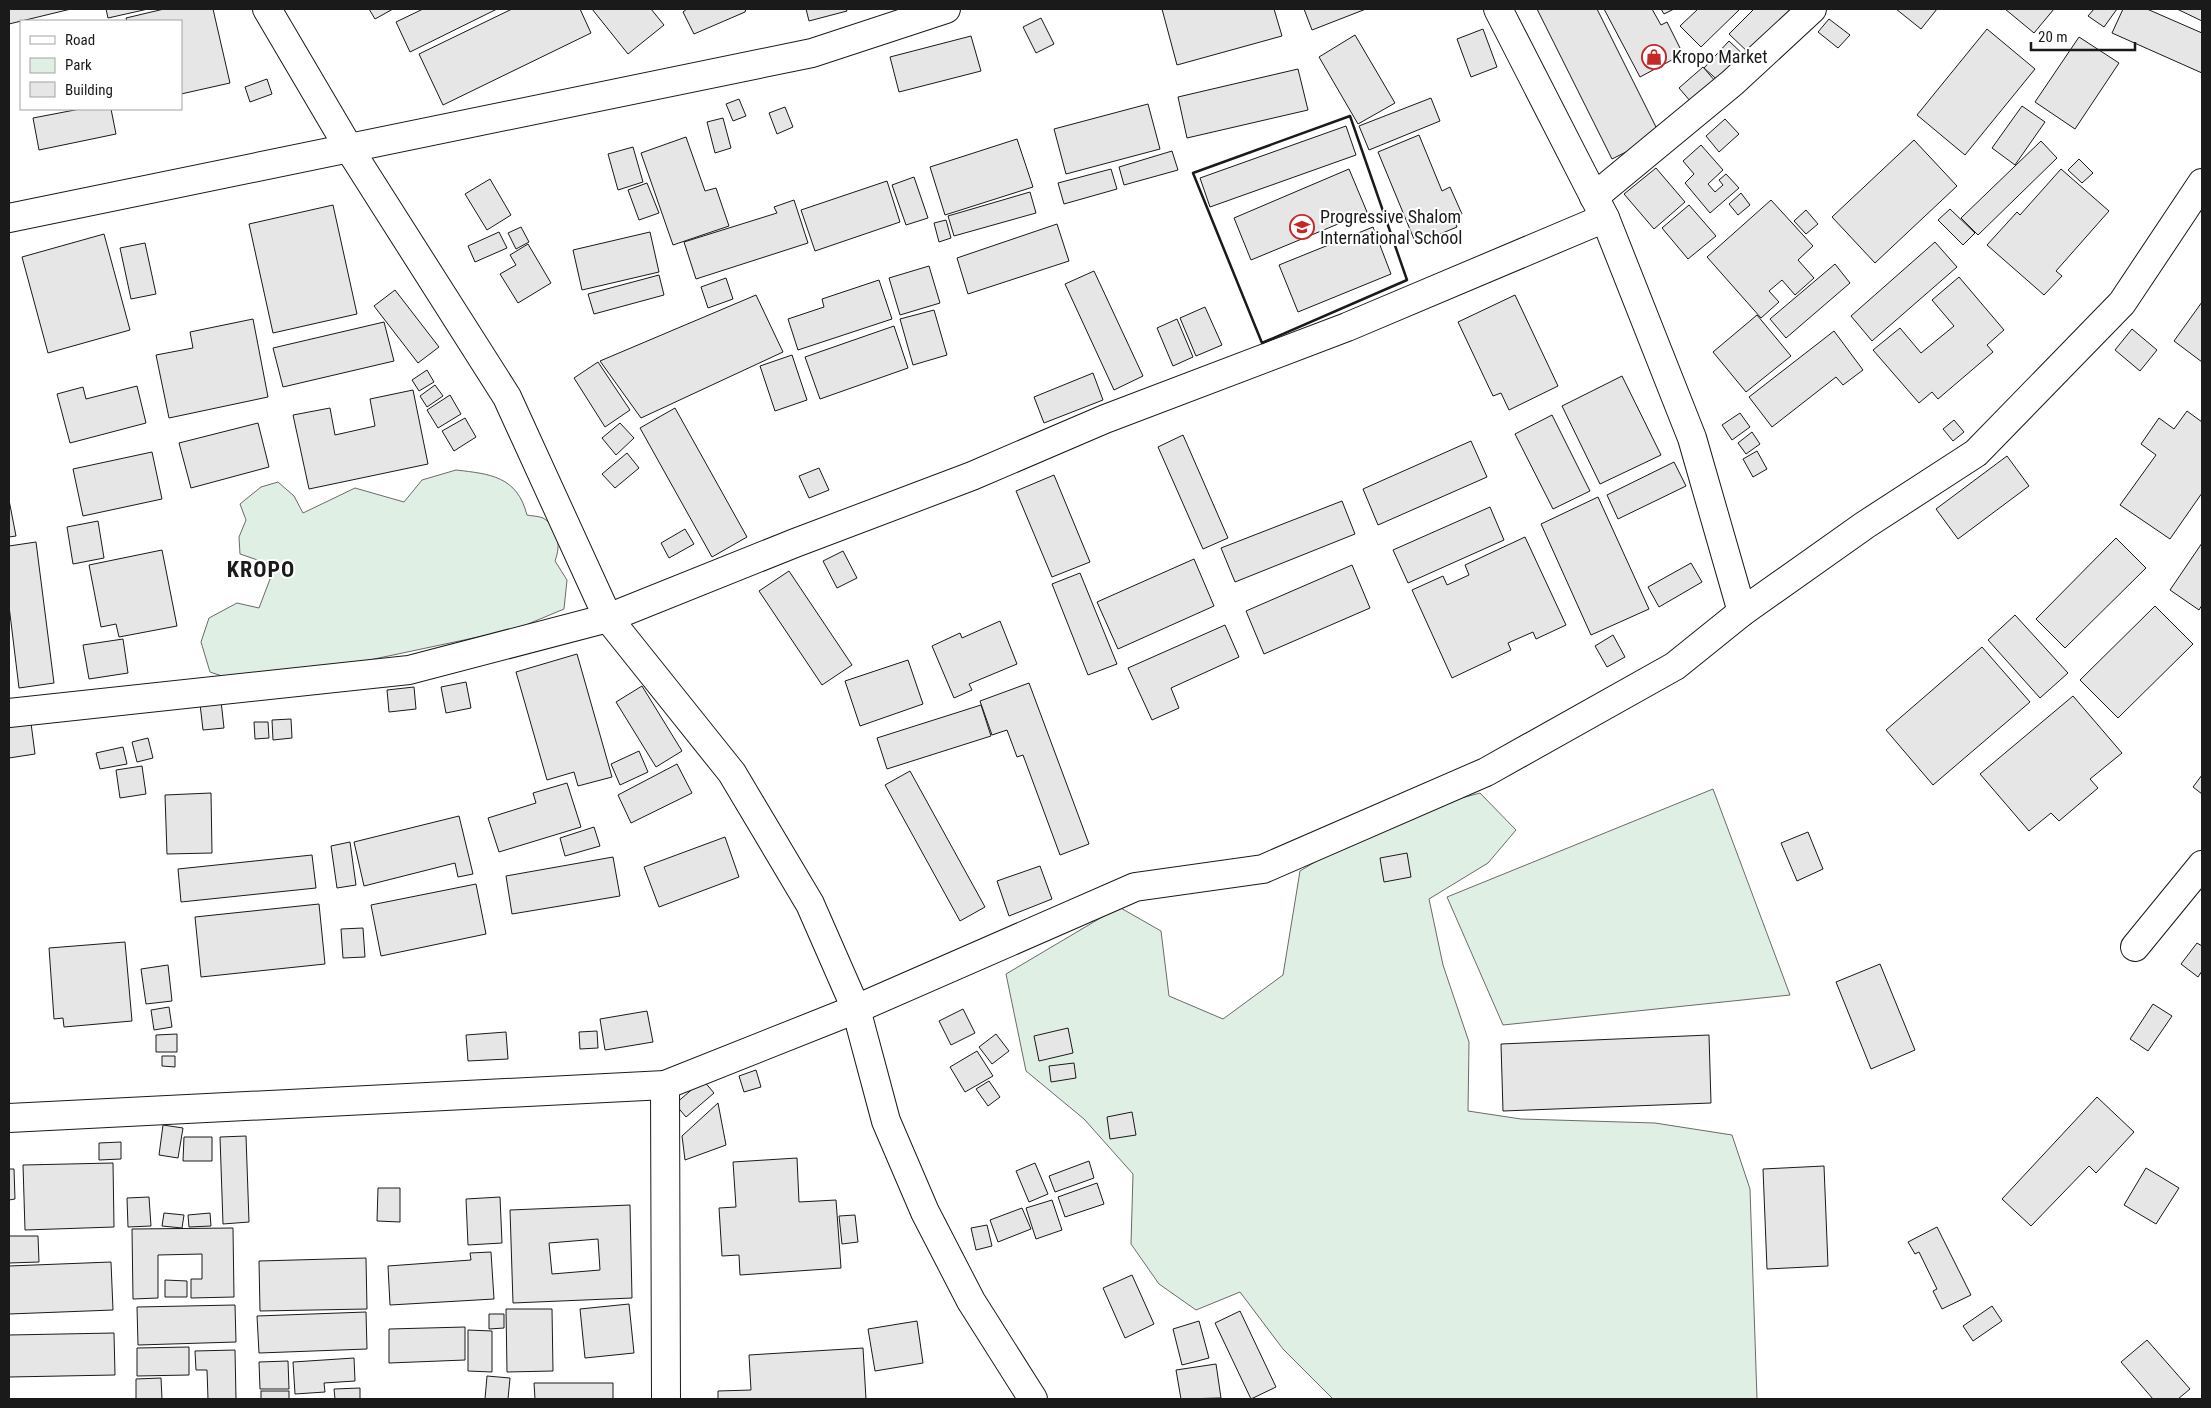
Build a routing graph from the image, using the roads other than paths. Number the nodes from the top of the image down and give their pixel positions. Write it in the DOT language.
graph roads {
  1 [pos="267,9"];
  2 [pos="946,9"];
  3 [pos="1498,9"];
  4 [pos="1812,9"];
  5 [pos="350,150"];
  6 [pos="2202,184"];
  7 [pos="1600,207"];
  8 [pos="9,218"];
  9 [pos="1742,612"];
  10 [pos="608,618"];
  11 [pos="9,713"];
  12 [pos="2202,865"];
  13 [pos="2135,947"];
  14 [pos="856,1009"];
  15 [pos="665,1085"];
  16 [pos="9,1118"];
  17 [pos="666,1399"];
  18 [pos="1033,1399"];
  1 -- 5 [label="street"];
  2 -- 5 [label="street"];
  3 -- 7 [label="street"];
  4 -- 7 [label="street"];
  5 -- 8 [label="street"];
  5 -- 10 [label="street"];
  6 -- 9 [label="street"];
  7 -- 9 [label="street"];
  7 -- 10 [label="street"];
  9 -- 14 [label="street"];
  10 -- 11 [label="street"];
  10 -- 14 [label="street"];
  12 -- 13 [label="street"];
  14 -- 15 [label="street"];
  14 -- 18 [label="street"];
  15 -- 16 [label="street"];
  15 -- 17 [label="street"];
}
